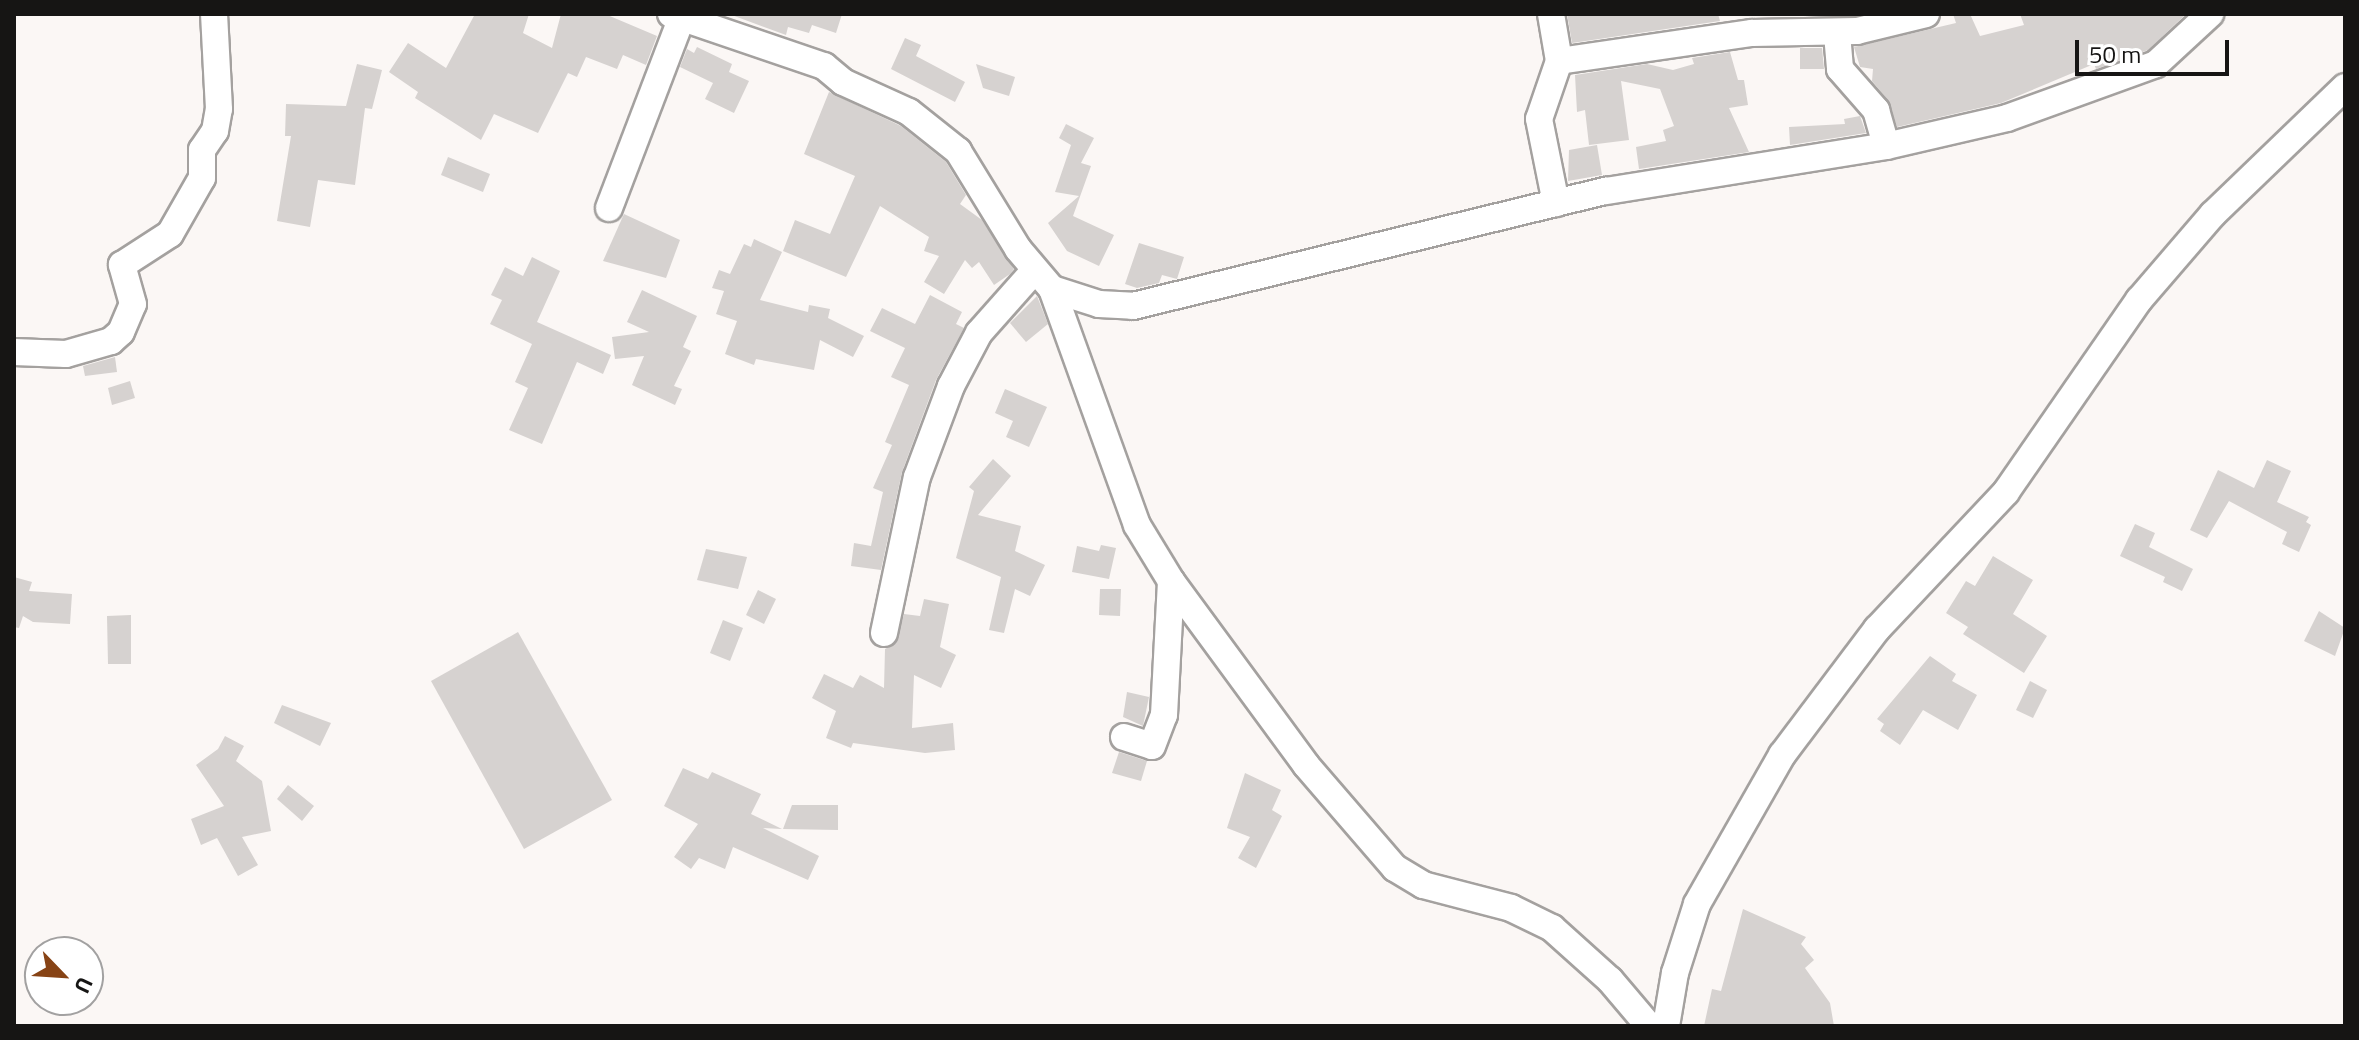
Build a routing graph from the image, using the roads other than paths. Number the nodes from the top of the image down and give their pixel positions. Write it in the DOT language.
graph roads {
  1 [pos="214,14"];
  2 [pos="1551,14"];
  3 [pos="1926,14"];
  4 [pos="2210,14"];
  5 [pos="676,15"];
  6 [pos="1837,34"];
  7 [pos="1559,61"];
  8 [pos="2345,87"];
  9 [pos="1886,146"];
  10 [pos="1556,203"];
  11 [pos="609,208"];
  12 [pos="1043,280"];
  13 [pos="14,352"];
  14 [pos="1171,581"];
  15 [pos="884,633"];
  16 [pos="1124,737"];
  17 [pos="1649,1026"];
  18 [pos="1666,1026"];
  1 -- 13 [label="street"];
  2 -- 7 [label="street"];
  3 -- 6 [label="street"];
  4 -- 9 [label="street"];
  5 -- 11 [label="street"];
  5 -- 12 [label="street"];
  6 -- 7 [label="street"];
  6 -- 9 [label="street"];
  7 -- 10 [label="street"];
  8 -- 18 [label="street"];
  9 -- 10 [label="street"];
  10 -- 12 [label="street"];
  12 -- 14 [label="street"];
  12 -- 15 [label="street"];
  14 -- 16 [label="street"];
  14 -- 17 [label="street"];
}
